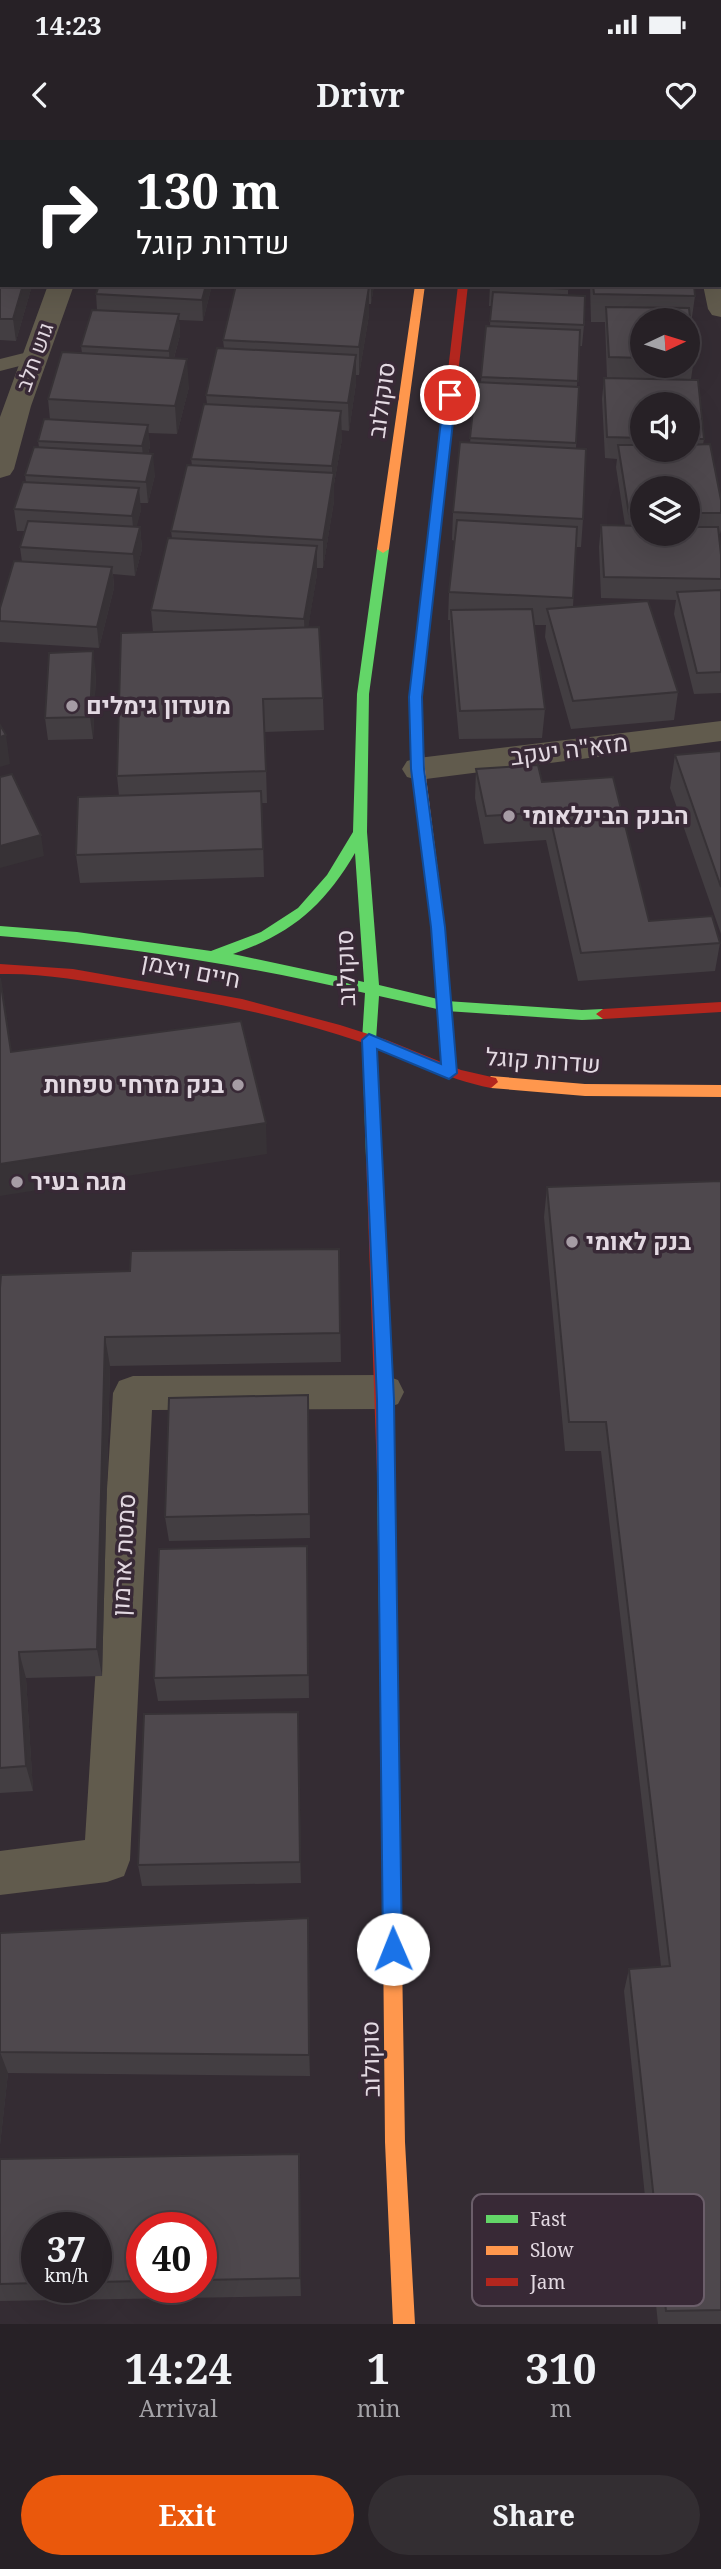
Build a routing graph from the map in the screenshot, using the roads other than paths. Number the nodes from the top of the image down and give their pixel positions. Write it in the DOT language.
graph roads {
  1 [pos="60,287"];
  2 [pos="421,287"];
  3 [pos="463,287"];
  4 [pos="716,287"];
  5 [pos="721,309"];
  6 [pos="36,356"];
  7 [pos="0,365"];
  8 [pos="9,399"];
  9 [pos="0,469"];
  10 [pos="721,731"];
  11 [pos="418,769"];
  12 [pos="360,832"];
  13 [pos="0,931"];
  14 [pos="215,956"];
  15 [pos="0,968"];
  16 [pos="372,990"];
  17 [pos="446,1006"];
  18 [pos="721,1007"];
  19 [pos="369,1040"];
  20 [pos="449,1073"];
  21 [pos="721,1091"];
  22 [pos="384,1392"];
  23 [pos="0,1873"];
  24 [pos="404,2324"];
  1 -- 6 [label="street, גוש חלב"];
  2 -- 12 [label="street, סוקולוב"];
  3 -- 11 [label="street"];
  4 -- 5 [label="street"];
  6 -- 7 [label="lane"];
  6 -- 8 [label="street, גוש חלב"];
  8 -- 9 [label="street, גוש חלב"];
  10 -- 11 [label="street, מזא\"ה יעקב"];
  11 -- 17 [label="street"];
  12 -- 14 [label="street"];
  12 -- 16 [label="street, סוקולוב"];
  13 -- 14 [label="street, חיים ויצמן"];
  14 -- 16 [label="street, חיים ויצמן"];
  15 -- 19 [label="street, חיים ויצמן"];
  16 -- 17 [label="street, שדרות קוגל"];
  16 -- 19 [label="street, סוקולוב"];
  17 -- 18 [label="street, שדרות קוגל"];
  17 -- 20 [label="street"];
  19 -- 20 [label="street, שדרות קוגל"];
  19 -- 22 [label="street, סוקולוב"];
  20 -- 21 [label="street, שדרות קוגל"];
  22 -- 23 [label="street, סמטת ארמון"];
  22 -- 24 [label="street, סוקולוב"];
}
